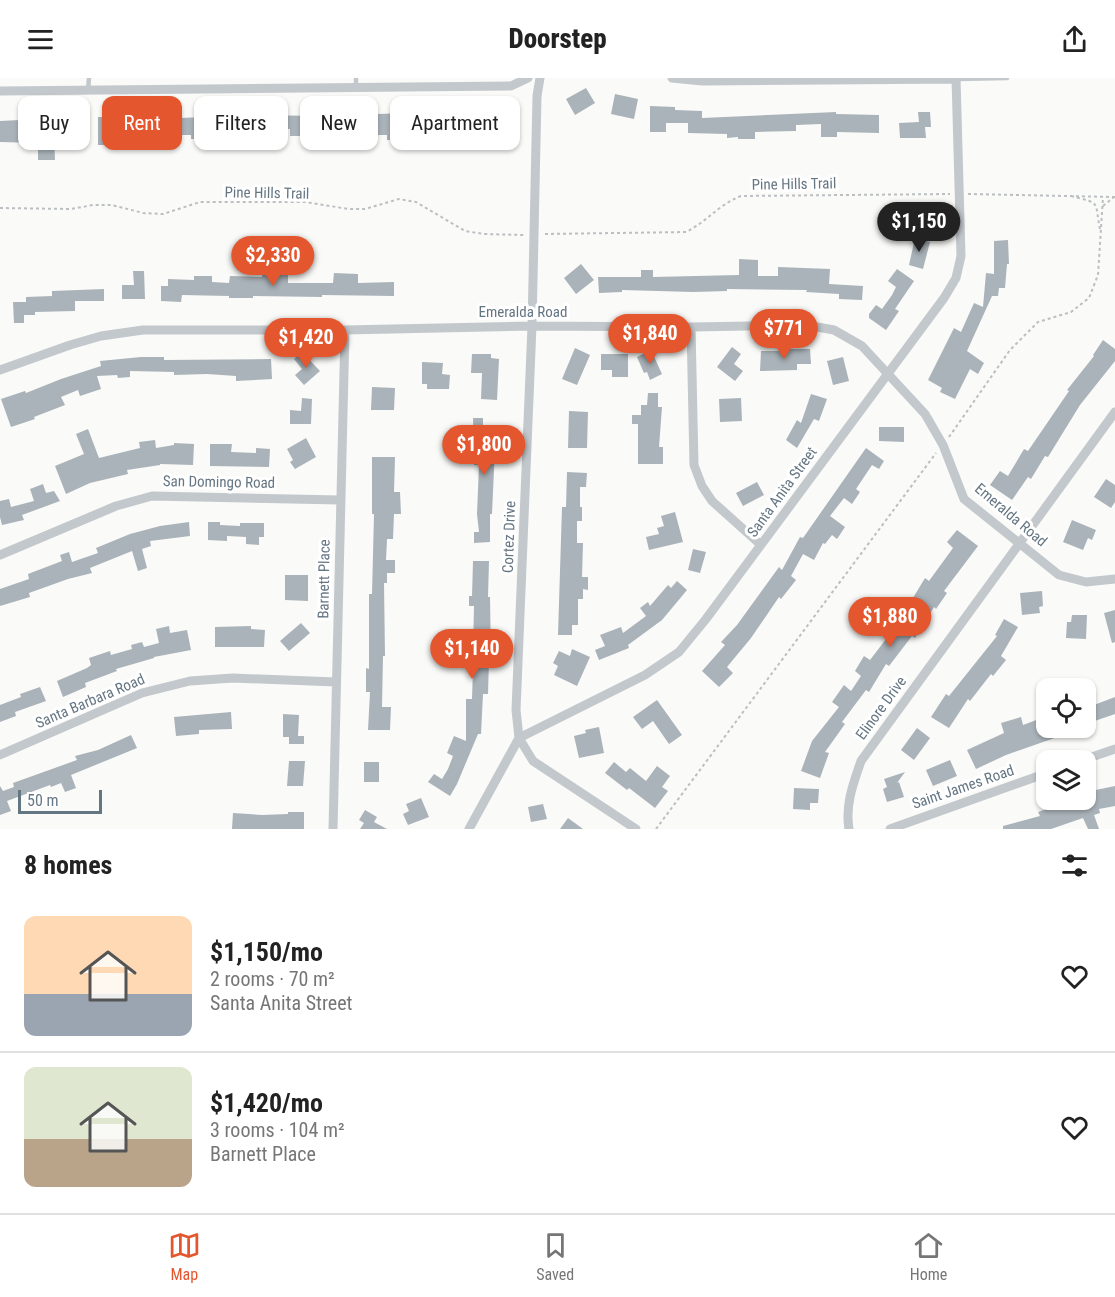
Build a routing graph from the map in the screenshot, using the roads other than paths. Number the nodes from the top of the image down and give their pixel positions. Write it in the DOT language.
graph roads {
  1 [pos="89,78"];
  2 [pos="528,78"];
  3 [pos="540,78"];
  4 [pos="672,78"];
  5 [pos="1007,78"];
  6 [pos="956,79"];
  7 [pos="702,80"];
  8 [pos="356,83"];
  9 [pos="88,90"];
  10 [pos="0,91"];
  11 [pos="532,326"];
  12 [pos="691,327"];
  13 [pos="345,330"];
  14 [pos="0,370"];
  15 [pos="888,374"];
  16 [pos="1115,412"];
  17 [pos="340,500"];
  18 [pos="1020,544"];
  19 [pos="761,545"];
  20 [pos="0,555"];
  21 [pos="1115,579"];
  22 [pos="336,682"];
  23 [pos="519,738"];
  24 [pos="1115,749"];
  25 [pos="0,755"];
  26 [pos="1096,756"];
  27 [pos="1036,777"];
  28 [pos="333,829"];
  29 [pos="469,829"];
  30 [pos="636,829"];
  31 [pos="849,829"];
  32 [pos="890,829"];
  1 -- 9 [label="lane"];
  2 -- 8 [label="street"];
  3 -- 11 [label="street, Cortez Drive"];
  4 -- 7 [label="street"];
  5 -- 6 [label="lane"];
  6 -- 7 [label="street"];
  6 -- 15 [label="street, Santa Anita Street"];
  8 -- 9 [label="street"];
  9 -- 10 [label="street"];
  11 -- 12 [label="street, Emeralda Road"];
  11 -- 13 [label="street, Emeralda Road"];
  11 -- 23 [label="street, Cortez Drive"];
  12 -- 15 [label="street, Emeralda Road"];
  12 -- 19 [label="street"];
  13 -- 14 [label="street, Emeralda Road"];
  13 -- 17 [label="street, Barnett Place"];
  15 -- 18 [label="street, Emeralda Road"];
  15 -- 19 [label="street, Santa Anita Street"];
  16 -- 18 [label="street, Elinore Drive"];
  17 -- 20 [label="street, San Domingo Road"];
  17 -- 22 [label="street, Barnett Place"];
  18 -- 21 [label="street, Emeralda Road"];
  18 -- 31 [label="street, Elinore Drive"];
  19 -- 23 [label="street, Santa Anita Street"];
  22 -- 25 [label="street, Santa Barbara Road"];
  22 -- 28 [label="street, Barnett Place"];
  23 -- 29 [label="street"];
  23 -- 30 [label="street, Cortez Drive"];
  24 -- 26 [label="street"];
  27 -- 32 [label="street, Saint James Road"];
}
